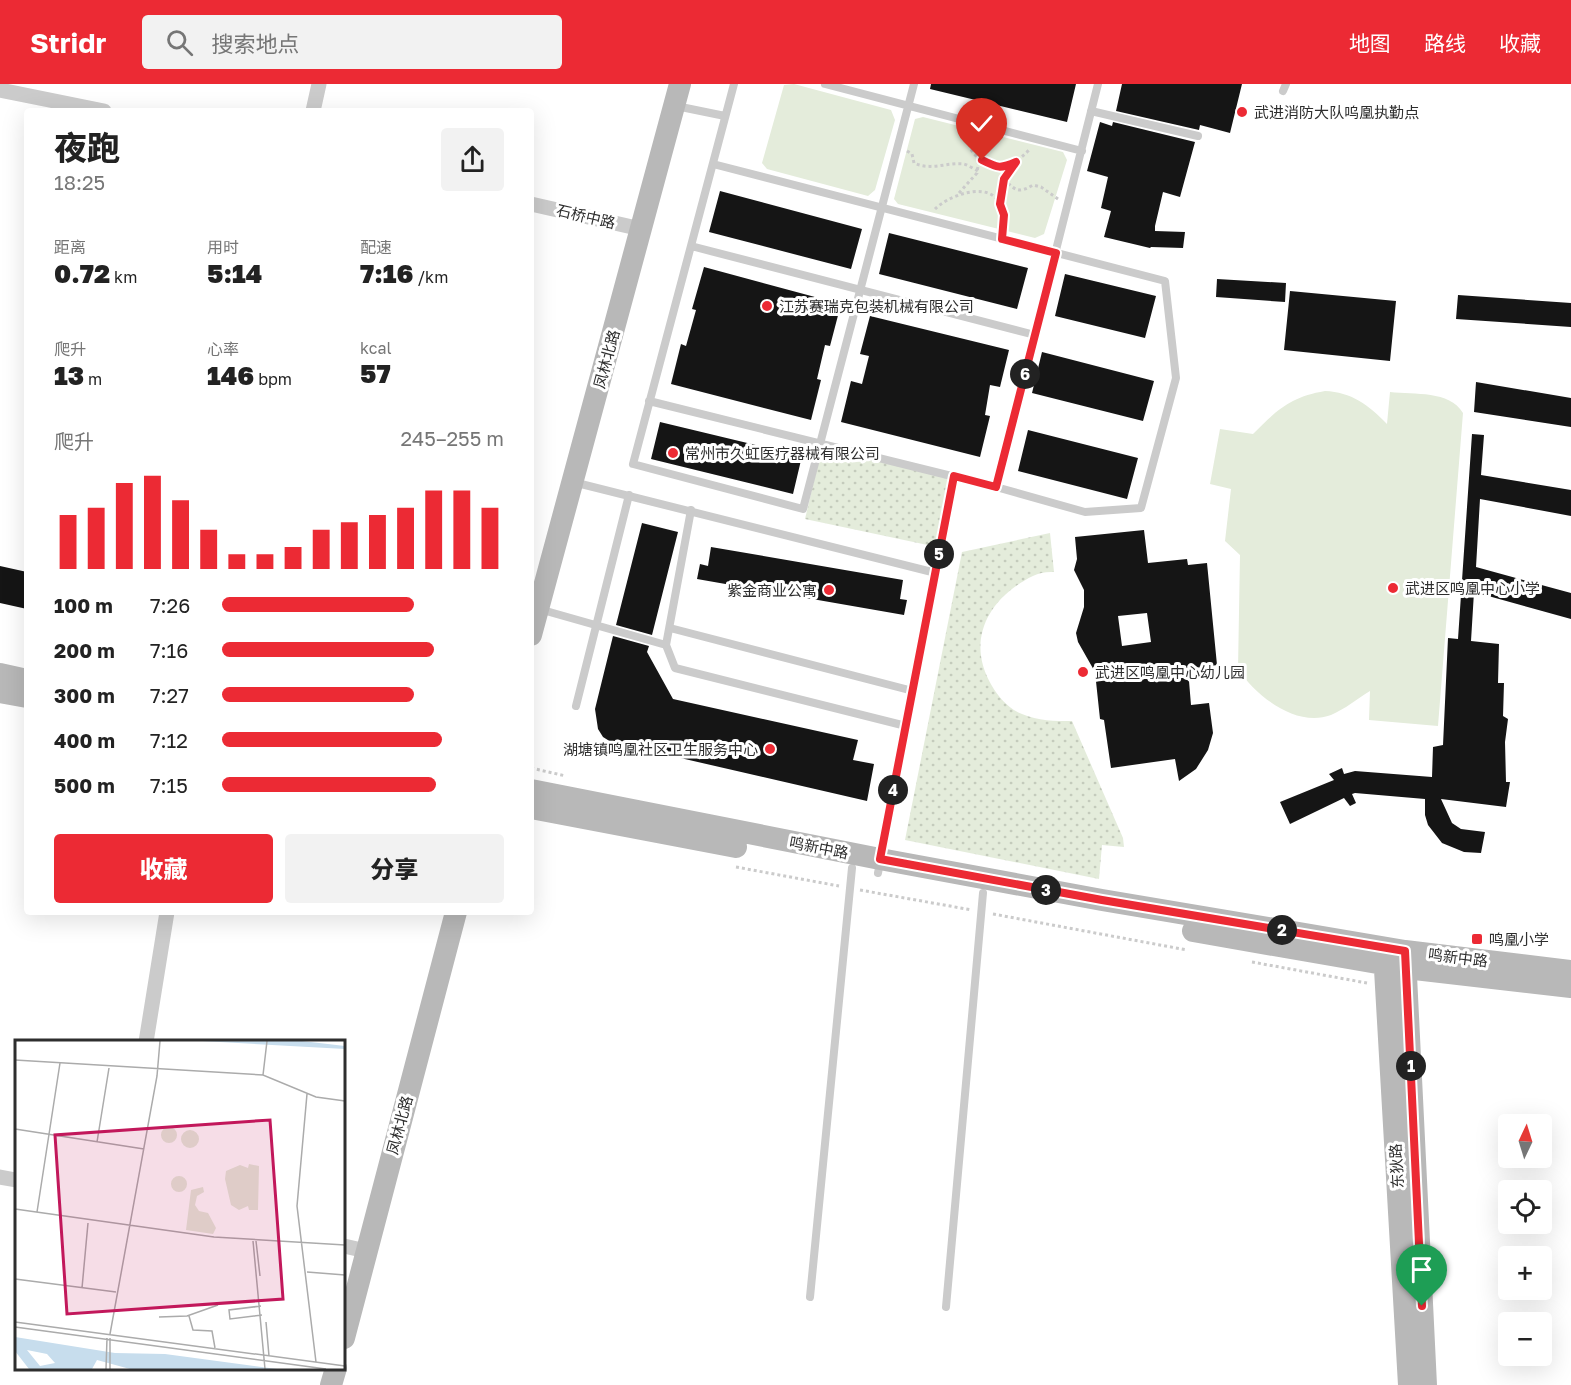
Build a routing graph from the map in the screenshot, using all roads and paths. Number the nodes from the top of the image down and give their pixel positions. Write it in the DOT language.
graph roads {
  1 [pos="320,84"];
  2 [pos="734,84"];
  3 [pos="825,84"];
  4 [pos="914,84"];
  5 [pos="1098,84"];
  6 [pos="0,90"];
  7 [pos="678,95"];
  8 [pos="909,106"];
  9 [pos="89,108"];
  10 [pos="314,108"];
  11 [pos="1091,111"];
  12 [pos="725,116"];
  13 [pos="961,119"];
  14 [pos="1198,136"];
  15 [pos="1038,140"];
  16 [pos="898,146"];
  17 [pos="1082,151"];
  18 [pos="979,158"];
  19 [pos="1016,162"];
  20 [pos="712,164"];
  21 [pos="978,171"];
  22 [pos="1004,179"];
  23 [pos="957,195"];
  24 [pos="1069,202"];
  25 [pos="1000,204"];
  26 [pos="534,205"];
  27 [pos="882,208"];
  28 [pos="925,219"];
  29 [pos="641,229"];
  30 [pos="1002,239"];
  31 [pos="691,246"];
  32 [pos="1056,253"];
  33 [pos="860,290"];
  34 [pos="1035,335"];
  35 [pos="649,401"];
  36 [pos="821,443"];
  37 [pos="954,476"];
  38 [pos="572,482"];
  39 [pos="996,487"];
  40 [pos="629,495"];
  41 [pos="691,510"];
  42 [pos="936,573"];
  43 [pos="538,609"];
  44 [pos="534,624"];
  45 [pos="597,625"];
  46 [pos="670,628"];
  47 [pos="666,645"];
  48 [pos="0,674"];
  49 [pos="24,679"];
  50 [pos="913,691"];
  51 [pos="0,692"];
  52 [pos="24,697"];
  53 [pos="576,706"];
  54 [pos="906,726"];
  55 [pos="534,791"];
  56 [pos="534,809"];
  57 [pos="879,866"];
  58 [pos="736,867"];
  59 [pos="851,878"];
  60 [pos="982,903"];
  61 [pos="167,915"];
  62 [pos="455,915"];
  63 [pos="1196,952"];
  64 [pos="1242,960"];
  65 [pos="1393,963"];
  66 [pos="1571,971"];
  67 [pos="1571,987"];
  68 [pos="146,1040"];
  69 [pos="0,1177"];
  70 [pos="15,1180"];
  71 [pos="345,1246"];
  72 [pos="366,1251"];
  73 [pos="810,1297"];
  74 [pos="946,1307"];
  75 [pos="345,1334"];
  76 [pos="336,1370"];
  77 [pos="332,1385"];
  78 [pos="1409,1385"];
  79 [pos="1426,1385"];
  1 -- 10 [label="street"];
  2 -- 12 [label="lane"];
  3 -- 8 [label="lane"];
  4 -- 8 [label="lane"];
  5 -- 11 [label="lane"];
  6 -- 9 [label="street"];
  7 -- 12 [label="lane"];
  7 -- 29 [label="main road, 凤林北路"];
  8 -- 13 [label="lane"];
  8 -- 16 [label="lane"];
  11 -- 14 [label="lane"];
  11 -- 17 [label="lane"];
  12 -- 20 [label="lane"];
  13 -- 15 [label="lane"];
  13 -- 18 [label="path"];
  15 -- 17 [label="lane"];
  15 -- 19 [label="path"];
  16 -- 21 [label="path"];
  16 -- 27 [label="lane"];
  17 -- 24 [label="lane"];
  18 -- 19 [label="path"];
  18 -- 21 [label="path"];
  19 -- 22 [label="path"];
  20 -- 27 [label="lane"];
  20 -- 31 [label="lane"];
  21 -- 23 [label="path"];
  22 -- 24 [label="path"];
  22 -- 25 [label="path"];
  23 -- 25 [label="path"];
  23 -- 28 [label="path"];
  24 -- 32 [label="lane"];
  25 -- 30 [label="path"];
  26 -- 29 [label="street, 石桥中路"];
  27 -- 28 [label="lane"];
  27 -- 33 [label="lane"];
  28 -- 30 [label="lane"];
  29 -- 38 [label="main road, 凤林北路"];
  30 -- 32 [label="lane"];
  31 -- 33 [label="lane"];
  31 -- 35 [label="lane"];
  32 -- 34 [label="lane"];
  32 -- 39 [label="lane"];
  33 -- 34 [label="lane"];
  33 -- 36 [label="lane"];
  34 -- 39 [label="lane"];
  35 -- 36 [label="lane"];
  35 -- 36 [label="lane"];
  36 -- 37 [label="lane"];
  37 -- 39 [label="lane"];
  37 -- 42 [label="lane"];
  38 -- 40 [label="lane"];
  38 -- 43 [label="main road, 凤林北路"];
  40 -- 41 [label="lane"];
  40 -- 45 [label="lane"];
  41 -- 42 [label="lane"];
  41 -- 46 [label="lane"];
  42 -- 50 [label="lane"];
  43 -- 44 [label="main road, 凤林北路"];
  43 -- 45 [label="lane"];
  45 -- 47 [label="lane"];
  45 -- 53 [label="lane"];
  46 -- 47 [label="lane"];
  46 -- 50 [label="lane"];
  47 -- 54 [label="lane"];
  48 -- 49 [label="main road"];
  50 -- 54 [label="lane"];
  51 -- 52 [label="main road"];
  54 -- 57 [label="lane"];
  55 -- 57 [label="main road, 鸣新中路"];
  56 -- 59 [label="main road, 鸣新中路"];
  57 -- 59 [label="main road, 鸣新中路"];
  57 -- 60 [label="main road, 鸣新中路"];
  57 -- 65 [label="main road, 鸣新中路"];
  58 -- 59 [label="path"];
  59 -- 60 [label="path"];
  59 -- 73 [label="lane"];
  60 -- 63 [label="path"];
  60 -- 65 [label="main road, 鸣新中路"];
  60 -- 74 [label="lane"];
  61 -- 68 [label="street"];
  62 -- 72 [label="main road, 凤林北路"];
  64 -- 65 [label="path"];
  65 -- 66 [label="main road, 鸣新中路"];
  65 -- 67 [label="main road, 鸣新中路"];
  65 -- 78 [label="main road, 东狄路"];
  65 -- 79 [label="main road, 东狄路"];
  69 -- 70 [label="street"];
  71 -- 72 [label="street"];
  72 -- 75 [label="main road, 凤林北路"];
  76 -- 77 [label="main road"];
}
